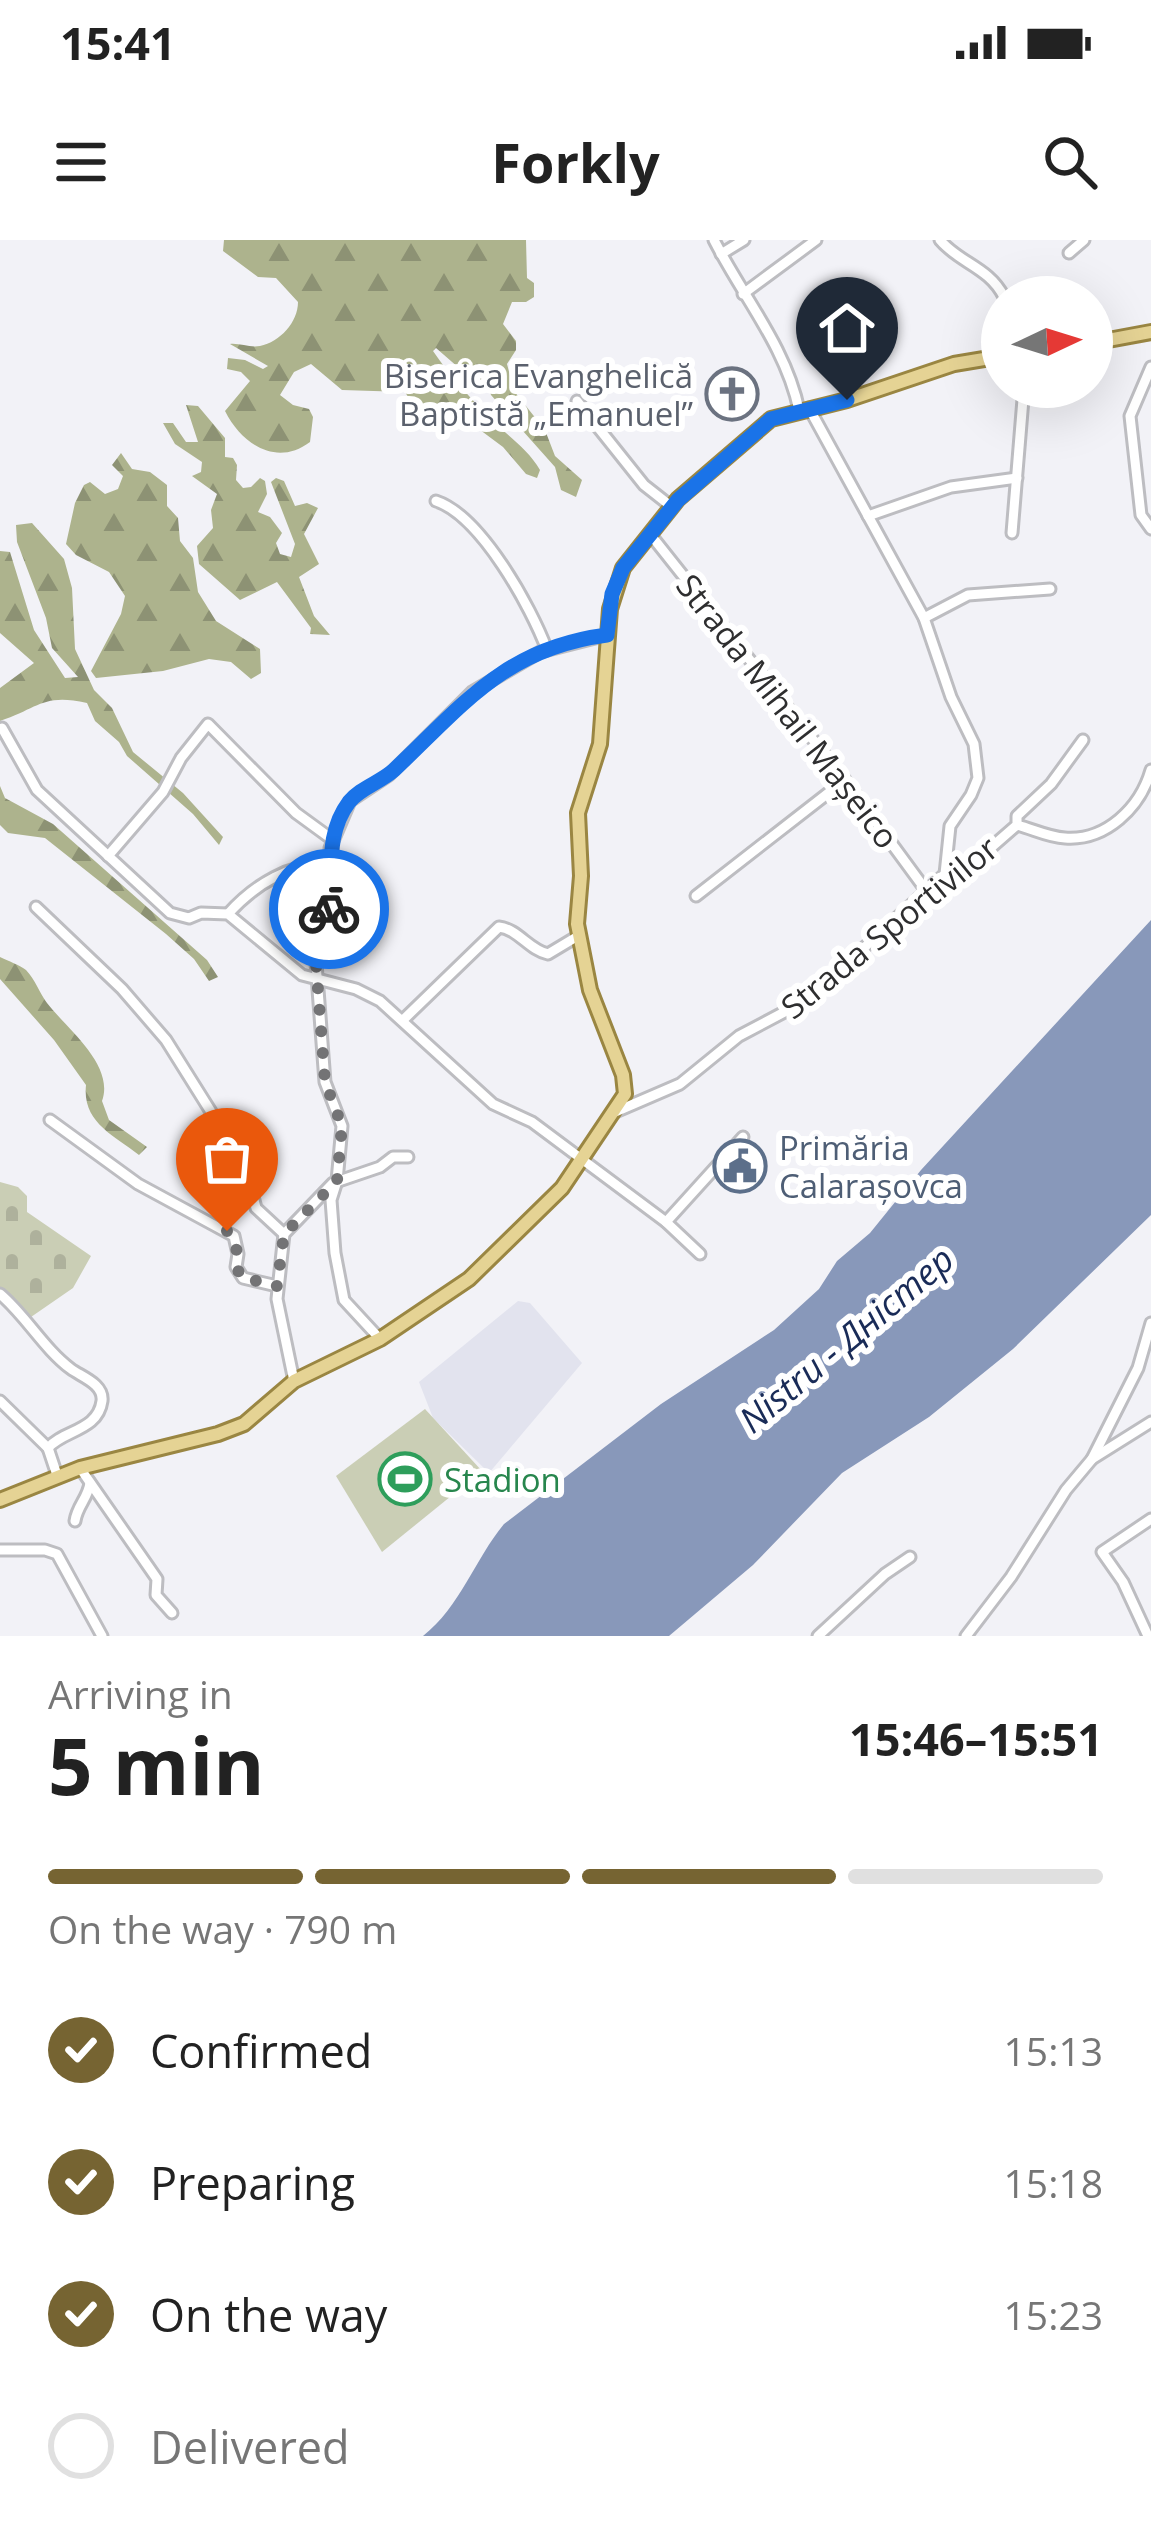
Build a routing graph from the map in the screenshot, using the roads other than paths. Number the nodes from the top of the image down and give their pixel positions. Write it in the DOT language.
graph roads {
  1 [pos="715,240"];
  2 [pos="744,240"];
  3 [pos="816,240"];
  4 [pos="940,240"];
  5 [pos="1084,240"];
  6 [pos="1070,253"];
  7 [pos="722,254"];
  8 [pos="990,276"];
  9 [pos="743,294"];
  10 [pos="1151,332"];
  11 [pos="1113,339"];
  12 [pos="981,360"];
  13 [pos="1151,368"];
  14 [pos="577,401"];
  15 [pos="1022,408"];
  16 [pos="804,409"];
  17 [pos="1017,478"];
  18 [pos="436,502"];
  19 [pos="672,507"];
  20 [pos="868,515"];
  21 [pos="1151,529"];
  22 [pos="1012,533"];
  23 [pos="650,534"];
  24 [pos="1050,589"];
  25 [pos="924,618"];
  26 [pos="607,635"];
  27 [pos="547,650"];
  28 [pos="2,728"];
  29 [pos="1083,740"];
  30 [pos="1151,770"];
  31 [pos="845,780"];
  32 [pos="1017,825"];
  33 [pos="333,840"];
  34 [pos="108,856"];
  35 [pos="331,865"];
  36 [pos="945,874"];
  37 [pos="926,890"];
  38 [pos="696,896"];
  39 [pos="36,907"];
  40 [pos="228,914"];
  41 [pos="578,936"];
  42 [pos="318,978"];
  43 [pos="403,1020"];
  44 [pos="615,1112"];
  45 [pos="50,1120"];
  46 [pos="743,1137"];
  47 [pos="408,1157"];
  48 [pos="581,1161"];
  49 [pos="337,1181"];
  50 [pos="666,1222"];
  51 [pos="284,1234"];
  52 [pos="700,1254"];
  53 [pos="277,1286"];
  54 [pos="0,1294"];
  55 [pos="1151,1323"];
  56 [pos="380,1339"];
  57 [pos="293,1381"];
  58 [pos="0,1401"];
  59 [pos="1151,1422"];
  60 [pos="48,1448"];
  61 [pos="1092,1459"];
  62 [pos="80,1468"];
  63 [pos="57,1475"];
  64 [pos="90,1483"];
  65 [pos="0,1500"];
  66 [pos="1151,1519"];
  67 [pos="75,1521"];
  68 [pos="0,1550"];
  69 [pos="910,1557"];
  70 [pos="172,1613"];
  71 [pos="102,1636"];
  72 [pos="818,1636"];
  73 [pos="966,1636"];
  74 [pos="1148,1636"];
  1 -- 7 [label="street"];
  2 -- 7 [label="street"];
  3 -- 9 [label="street"];
  4 -- 8 [label="street"];
  5 -- 6 [label="street"];
  7 -- 9 [label="street"];
  9 -- 16 [label="street"];
  10 -- 11 [label="main road"];
  12 -- 16 [label="main road"];
  13 -- 21 [label="street"];
  14 -- 19 [label="street"];
  15 -- 17 [label="street"];
  16 -- 19 [label="main road"];
  16 -- 20 [label="street"];
  17 -- 20 [label="street"];
  17 -- 22 [label="street"];
  18 -- 27 [label="street"];
  19 -- 23 [label="main road"];
  20 -- 25 [label="street"];
  23 -- 26 [label="main road"];
  23 -- 31 [label="street, Strada Mihail Mașeico"];
  24 -- 25 [label="street"];
  25 -- 36 [label="street"];
  26 -- 27 [label="street"];
  26 -- 41 [label="main road"];
  27 -- 33 [label="street"];
  28 -- 34 [label="street"];
  29 -- 32 [label="street"];
  30 -- 32 [label="street, Strada Sportivilor"];
  31 -- 37 [label="street, Strada Mihail Mașeico"];
  31 -- 38 [label="street"];
  32 -- 36 [label="street, Strada Sportivilor"];
  33 -- 34 [label="street"];
  33 -- 35 [label="street"];
  34 -- 40 [label="street"];
  35 -- 40 [label="street"];
  35 -- 42 [label="street"];
  36 -- 37 [label="street, Strada Sportivilor"];
  37 -- 44 [label="street, Strada Sportivilor"];
  39 -- 51 [label="street"];
  40 -- 42 [label="street"];
  41 -- 43 [label="street"];
  41 -- 44 [label="main road"];
  42 -- 43 [label="street"];
  42 -- 49 [label="street"];
  43 -- 48 [label="street"];
  44 -- 48 [label="main road"];
  45 -- 53 [label="street"];
  46 -- 50 [label="street"];
  47 -- 49 [label="street"];
  48 -- 50 [label="street"];
  48 -- 56 [label="main road"];
  49 -- 51 [label="street"];
  49 -- 56 [label="street"];
  50 -- 52 [label="street"];
  51 -- 53 [label="street"];
  53 -- 57 [label="street"];
  54 -- 60 [label="street"];
  55 -- 61 [label="street"];
  56 -- 57 [label="main road"];
  57 -- 62 [label="main road"];
  58 -- 60 [label="street"];
  59 -- 61 [label="street"];
  60 -- 63 [label="street"];
  61 -- 73 [label="street"];
  62 -- 63 [label="main road"];
  62 -- 64 [label="street"];
  63 -- 65 [label="main road"];
  64 -- 67 [label="street"];
  64 -- 70 [label="street"];
  66 -- 74 [label="street"];
  68 -- 71 [label="street"];
  69 -- 72 [label="street"];
}
